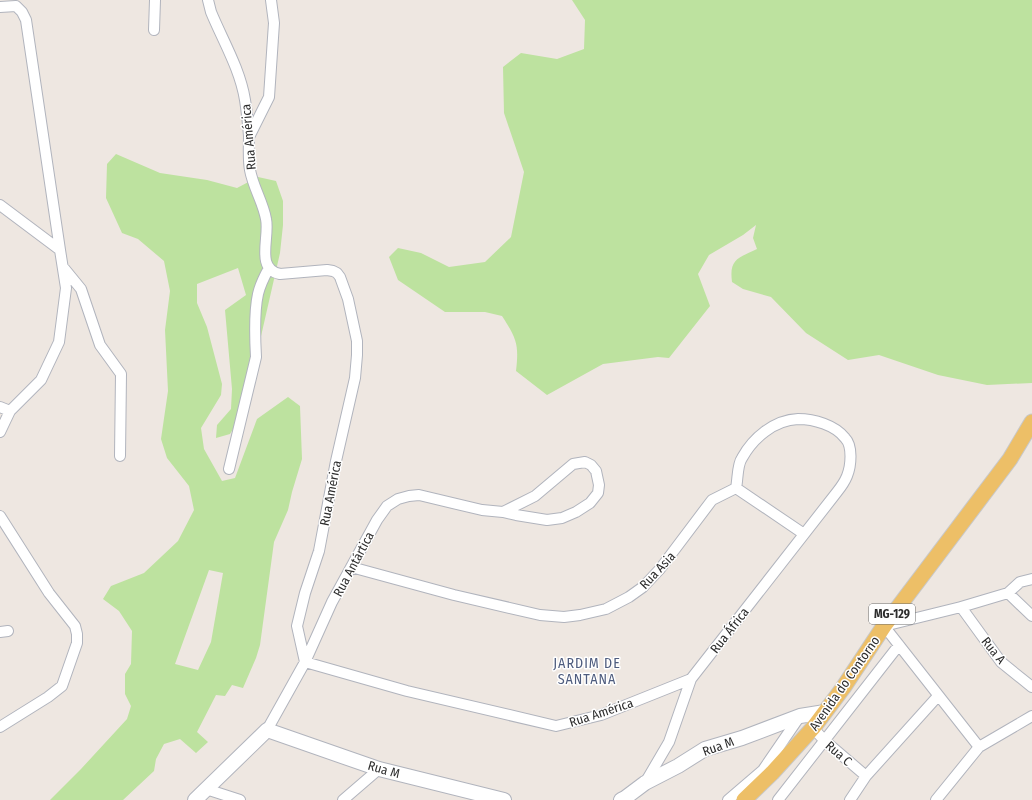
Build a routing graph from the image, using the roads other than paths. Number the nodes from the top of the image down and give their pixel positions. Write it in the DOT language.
graph roads {
  1 [pos="155,0"];
  2 [pos="208,0"];
  3 [pos="271,0"];
  4 [pos="0,7"];
  5 [pos="154,30"];
  6 [pos="249,137"];
  7 [pos="0,205"];
  8 [pos="60,250"];
  9 [pos="63,268"];
  10 [pos="268,268"];
  11 [pos="0,407"];
  12 [pos="10,411"];
  13 [pos="1032,422"];
  14 [pos="0,432"];
  15 [pos="120,456"];
  16 [pos="229,469"];
  17 [pos="736,488"];
  18 [pos="502,512"];
  19 [pos="0,516"];
  20 [pos="804,534"];
  21 [pos="351,567"];
  22 [pos="1032,579"];
  23 [pos="1008,593"];
  24 [pos="962,607"];
  25 [pos="1032,616"];
  26 [pos="884,626"];
  27 [pos="899,645"];
  28 [pos="306,662"];
  29 [pos="691,679"];
  30 [pos="1032,687"];
  31 [pos="938,696"];
  32 [pos="824,712"];
  33 [pos="800,716"];
  34 [pos="1032,716"];
  35 [pos="0,727"];
  36 [pos="813,728"];
  37 [pos="267,730"];
  38 [pos="824,740"];
  39 [pos="978,747"];
  40 [pos="379,769"];
  41 [pos="866,776"];
  42 [pos="645,783"];
  43 [pos="206,789"];
  44 [pos="195,800"];
  45 [pos="240,800"];
  46 [pos="343,800"];
  47 [pos="504,800"];
  48 [pos="621,800"];
  49 [pos="728,800"];
  50 [pos="744,800"];
  51 [pos="778,800"];
  52 [pos="850,800"];
  53 [pos="936,800"];
  1 -- 5 [label="street"];
  2 -- 6 [label="street, Rua América"];
  3 -- 6 [label="street"];
  4 -- 8 [label="street"];
  6 -- 10 [label="street, Rua América"];
  7 -- 8 [label="street"];
  8 -- 9 [label="street"];
  9 -- 12 [label="street"];
  9 -- 15 [label="street"];
  10 -- 16 [label="street"];
  10 -- 28 [label="street, Rua América"];
  11 -- 12 [label="street"];
  12 -- 14 [label="street"];
  13 -- 26 [label="main road, Avenida do Contorno / MG-129"];
  17 -- 20 [label="street"];
  17 -- 20 [label="street, Rua África"];
  17 -- 21 [label="street, Rua Asia"];
  18 -- 18 [label="street, Rua Antártica"];
  18 -- 21 [label="street, Rua Antártica"];
  19 -- 35 [label="street"];
  20 -- 29 [label="street, Rua África"];
  21 -- 28 [label="street, Rua Antártica"];
  22 -- 23 [label="street"];
  23 -- 24 [label="street"];
  23 -- 25 [label="street"];
  24 -- 26 [label="street"];
  24 -- 30 [label="street, Rua A"];
  26 -- 27 [label="street"];
  26 -- 32 [label="main road, Avenida do Contorno / MG-129"];
  27 -- 31 [label="street"];
  27 -- 38 [label="street"];
  28 -- 29 [label="street, Rua América"];
  28 -- 37 [label="street, Rua Antártica"];
  29 -- 42 [label="street, Rua África"];
  31 -- 39 [label="street"];
  31 -- 41 [label="street"];
  32 -- 33 [label="street, Rua M"];
  32 -- 36 [label="main road, Avenida do Contorno / MG-129"];
  33 -- 42 [label="street, Rua M"];
  33 -- 49 [label="street"];
  34 -- 39 [label="street"];
  36 -- 38 [label="street, Rua C"];
  36 -- 50 [label="main road, Avenida do Contorno / MG-129"];
  37 -- 40 [label="street, Rua M"];
  37 -- 43 [label="street"];
  38 -- 41 [label="street, Rua C"];
  38 -- 51 [label="street"];
  39 -- 53 [label="street"];
  40 -- 46 [label="street"];
  40 -- 47 [label="street, Rua M"];
  41 -- 52 [label="street"];
  42 -- 48 [label="street, Rua M"];
  43 -- 44 [label="street"];
  43 -- 45 [label="street"];
}
